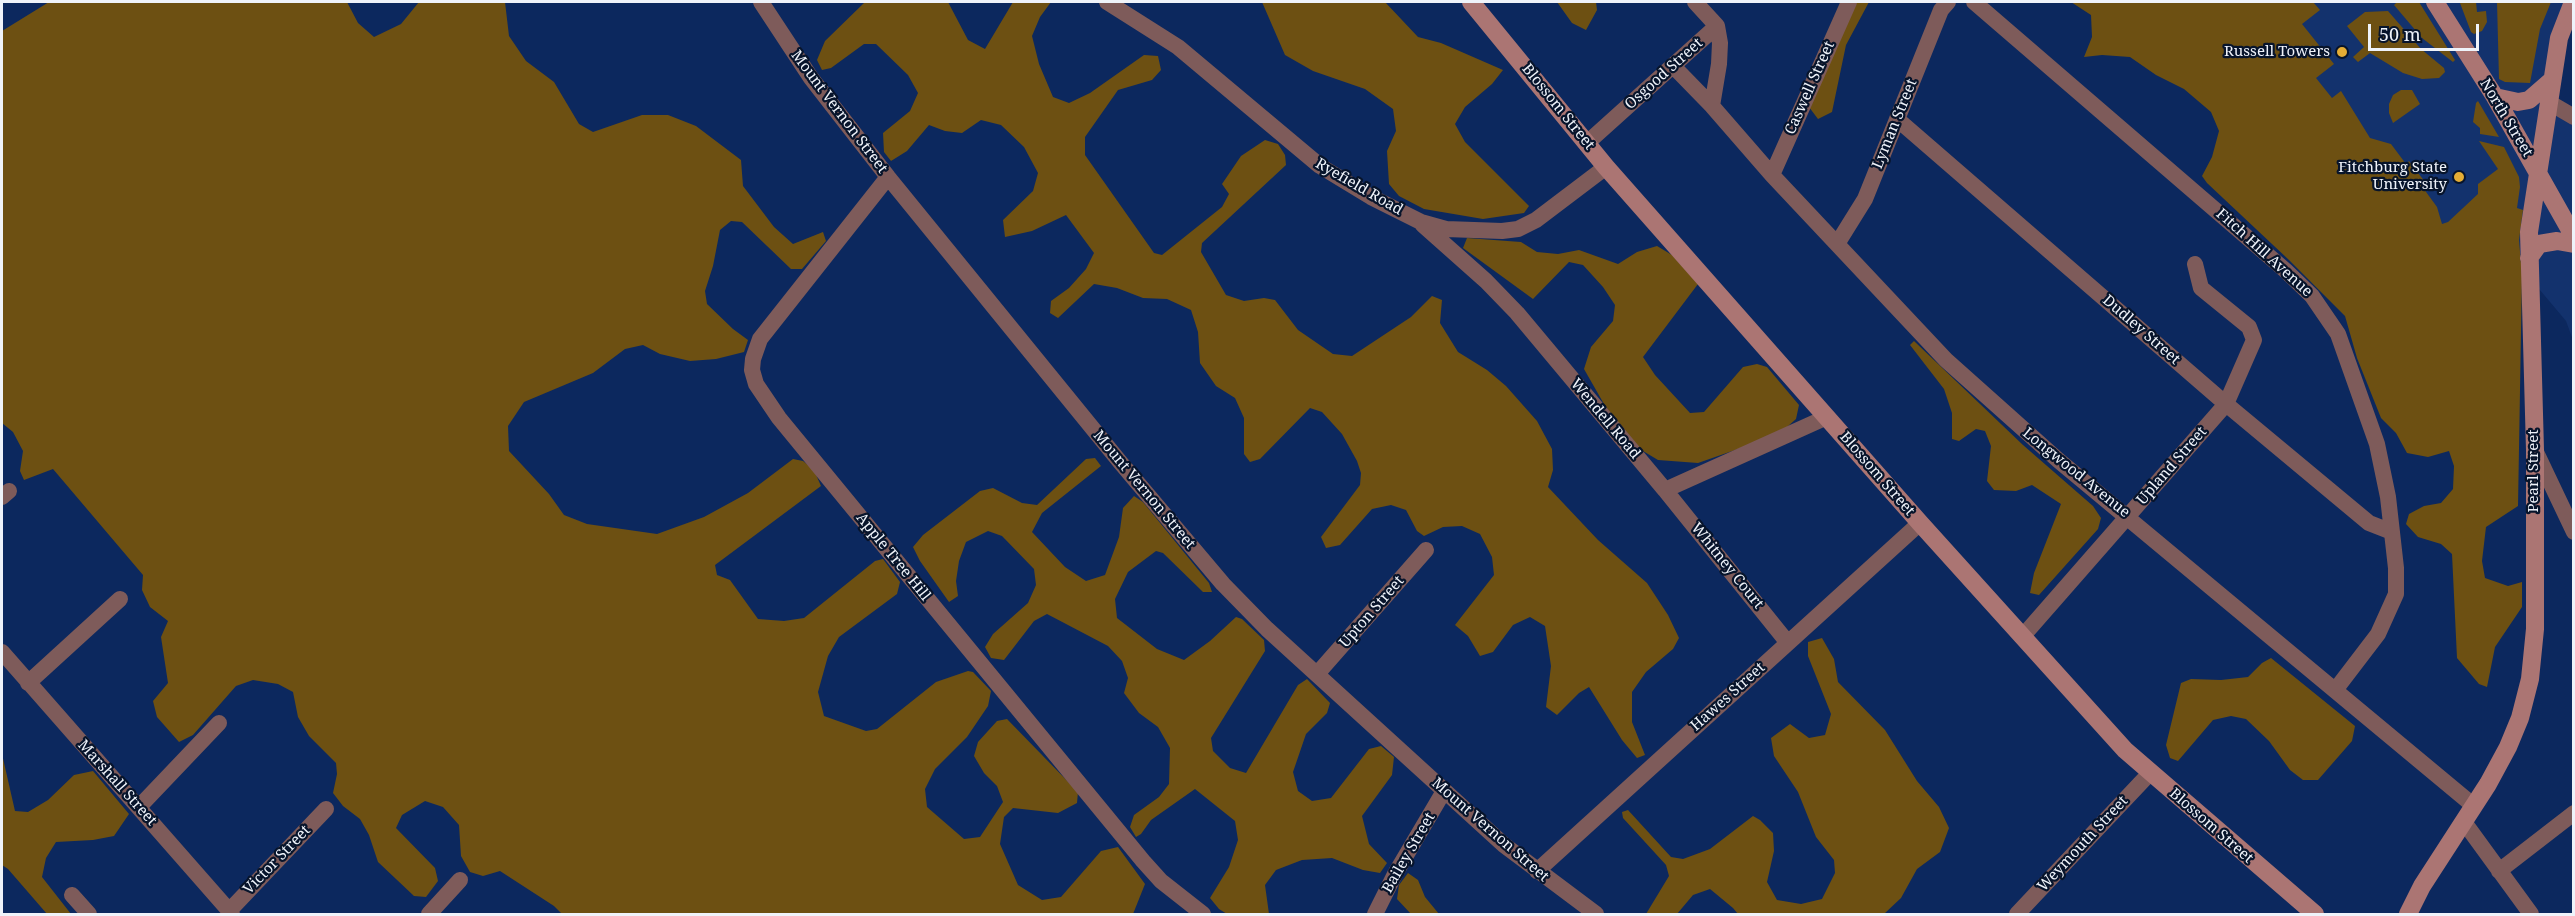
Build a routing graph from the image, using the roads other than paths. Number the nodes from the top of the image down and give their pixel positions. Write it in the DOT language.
graph roads {
  1 [pos="761,2"];
  2 [pos="1107,2"];
  3 [pos="1472,2"];
  4 [pos="1695,2"];
  5 [pos="1849,2"];
  6 [pos="1948,2"];
  7 [pos="1974,2"];
  8 [pos="2435,2"];
  9 [pos="2573,2"];
  10 [pos="1717,26"];
  11 [pos="1674,66"];
  12 [pos="2552,80"];
  13 [pos="2495,97"];
  14 [pos="2550,103"];
  15 [pos="1712,106"];
  16 [pos="2574,117"];
  17 [pos="1897,119"];
  18 [pos="1587,143"];
  19 [pos="1606,167"];
  20 [pos="2537,172"];
  21 [pos="1772,174"];
  22 [pos="888,177"];
  23 [pos="1421,222"];
  24 [pos="2574,237"];
  25 [pos="1838,244"];
  26 [pos="2574,244"];
  27 [pos="2529,258"];
  28 [pos="2195,264"];
  29 [pos="2226,404"];
  30 [pos="1827,417"];
  31 [pos="2535,450"];
  32 [pos="1665,490"];
  33 [pos="2128,516"];
  34 [pos="1920,523"];
  35 [pos="2392,532"];
  36 [pos="2574,532"];
  37 [pos="1426,550"];
  38 [pos="120,599"];
  39 [pos="2022,637"];
  40 [pos="1788,643"];
  41 [pos="2,652"];
  42 [pos="1317,674"];
  43 [pos="28,683"];
  44 [pos="2336,689"];
  45 [pos="219,723"];
  46 [pos="2150,773"];
  47 [pos="1444,791"];
  48 [pos="2474,806"];
  49 [pos="139,807"];
  50 [pos="326,809"];
  51 [pos="2574,813"];
  52 [pos="2464,822"];
  53 [pos="1537,871"];
  54 [pos="2499,871"];
  55 [pos="459,880"];
  56 [pos="72,895"];
  57 [pos="230,913"];
  58 [pos="2313,914"];
  59 [pos="89,915"];
  60 [pos="429,915"];
  61 [pos="1203,915"];
  62 [pos="1375,915"];
  63 [pos="1596,915"];
  64 [pos="2017,915"];
  65 [pos="2408,915"];
  66 [pos="2531,915"];
  1 -- 22 [label="street, Mount Vernon Street"];
  2 -- 23 [label="street, Ryefield Road"];
  3 -- 18 [label="street, Blossom Street"];
  4 -- 10 [label="street, Osgood Street"];
  5 -- 21 [label="street, Caswell Street"];
  6 -- 17 [label="street, Lyman Street"];
  7 -- 35 [label="street, Fitch Hill Avenue"];
  8 -- 13 [label="street, North Street"];
  9 -- 12 [label="street, Pearl Street"];
  10 -- 11 [label="street, Osgood Street"];
  10 -- 15 [label="street"];
  11 -- 15 [label="street, Longwood Avenue"];
  11 -- 18 [label="street, Osgood Street"];
  12 -- 13 [label="street"];
  12 -- 14 [label="street, Pearl Street"];
  13 -- 20 [label="street, North Street"];
  14 -- 16 [label="street"];
  14 -- 20 [label="street, Pearl Street"];
  15 -- 21 [label="street, Longwood Avenue"];
  17 -- 25 [label="street, Lyman Street"];
  17 -- 29 [label="street, Dudley Street"];
  18 -- 19 [label="street, Blossom Street"];
  19 -- 23 [label="street, Ryefield Road"];
  19 -- 30 [label="street, Blossom Street"];
  20 -- 24 [label="street, North Street"];
  20 -- 27 [label="street, Pearl Street"];
  21 -- 25 [label="street, Longwood Avenue"];
  22 -- 42 [label="street, Mount Vernon Street"];
  22 -- 61 [label="street, Apple Tree Hill"];
  23 -- 32 [label="street, Wendell Road"];
  25 -- 33 [label="street, Longwood Avenue"];
  26 -- 27 [label="street"];
  27 -- 31 [label="street, Pearl Street"];
  28 -- 29 [label="street, Upland Street"];
  29 -- 33 [label="street, Upland Street"];
  29 -- 35 [label="street, Dudley Street"];
  30 -- 32 [label="street"];
  30 -- 34 [label="street, Blossom Street"];
  31 -- 36 [label="street"];
  31 -- 48 [label="street, Pearl Street"];
  32 -- 40 [label="street, Whitney Court"];
  33 -- 39 [label="street, Upland Street"];
  33 -- 44 [label="street, Longwood Avenue"];
  34 -- 39 [label="street, Blossom Street"];
  34 -- 40 [label="street, Hawes Street"];
  35 -- 44 [label="street, Fitch Hill Avenue"];
  37 -- 42 [label="street, Upton Street"];
  38 -- 43 [label="street"];
  39 -- 46 [label="street, Blossom Street"];
  40 -- 53 [label="street, Hawes Street"];
  41 -- 43 [label="street, Marshall Street"];
  42 -- 47 [label="street, Mount Vernon Street"];
  43 -- 49 [label="street, Marshall Street"];
  44 -- 48 [label="street, Longwood Avenue"];
  45 -- 49 [label="street"];
  46 -- 58 [label="street, Blossom Street"];
  46 -- 64 [label="street, Weymouth Street"];
  47 -- 53 [label="street, Mount Vernon Street"];
  47 -- 62 [label="street, Bailey Street"];
  48 -- 52 [label="street, Pearl Street"];
  49 -- 57 [label="street, Marshall Street"];
  50 -- 57 [label="street, Victor Street"];
  51 -- 54 [label="street"];
  52 -- 54 [label="street"];
  52 -- 65 [label="street, Pearl Street"];
  53 -- 63 [label="street, Mount Vernon Street"];
  54 -- 66 [label="street"];
  55 -- 60 [label="street"];
  56 -- 59 [label="street"];
}
